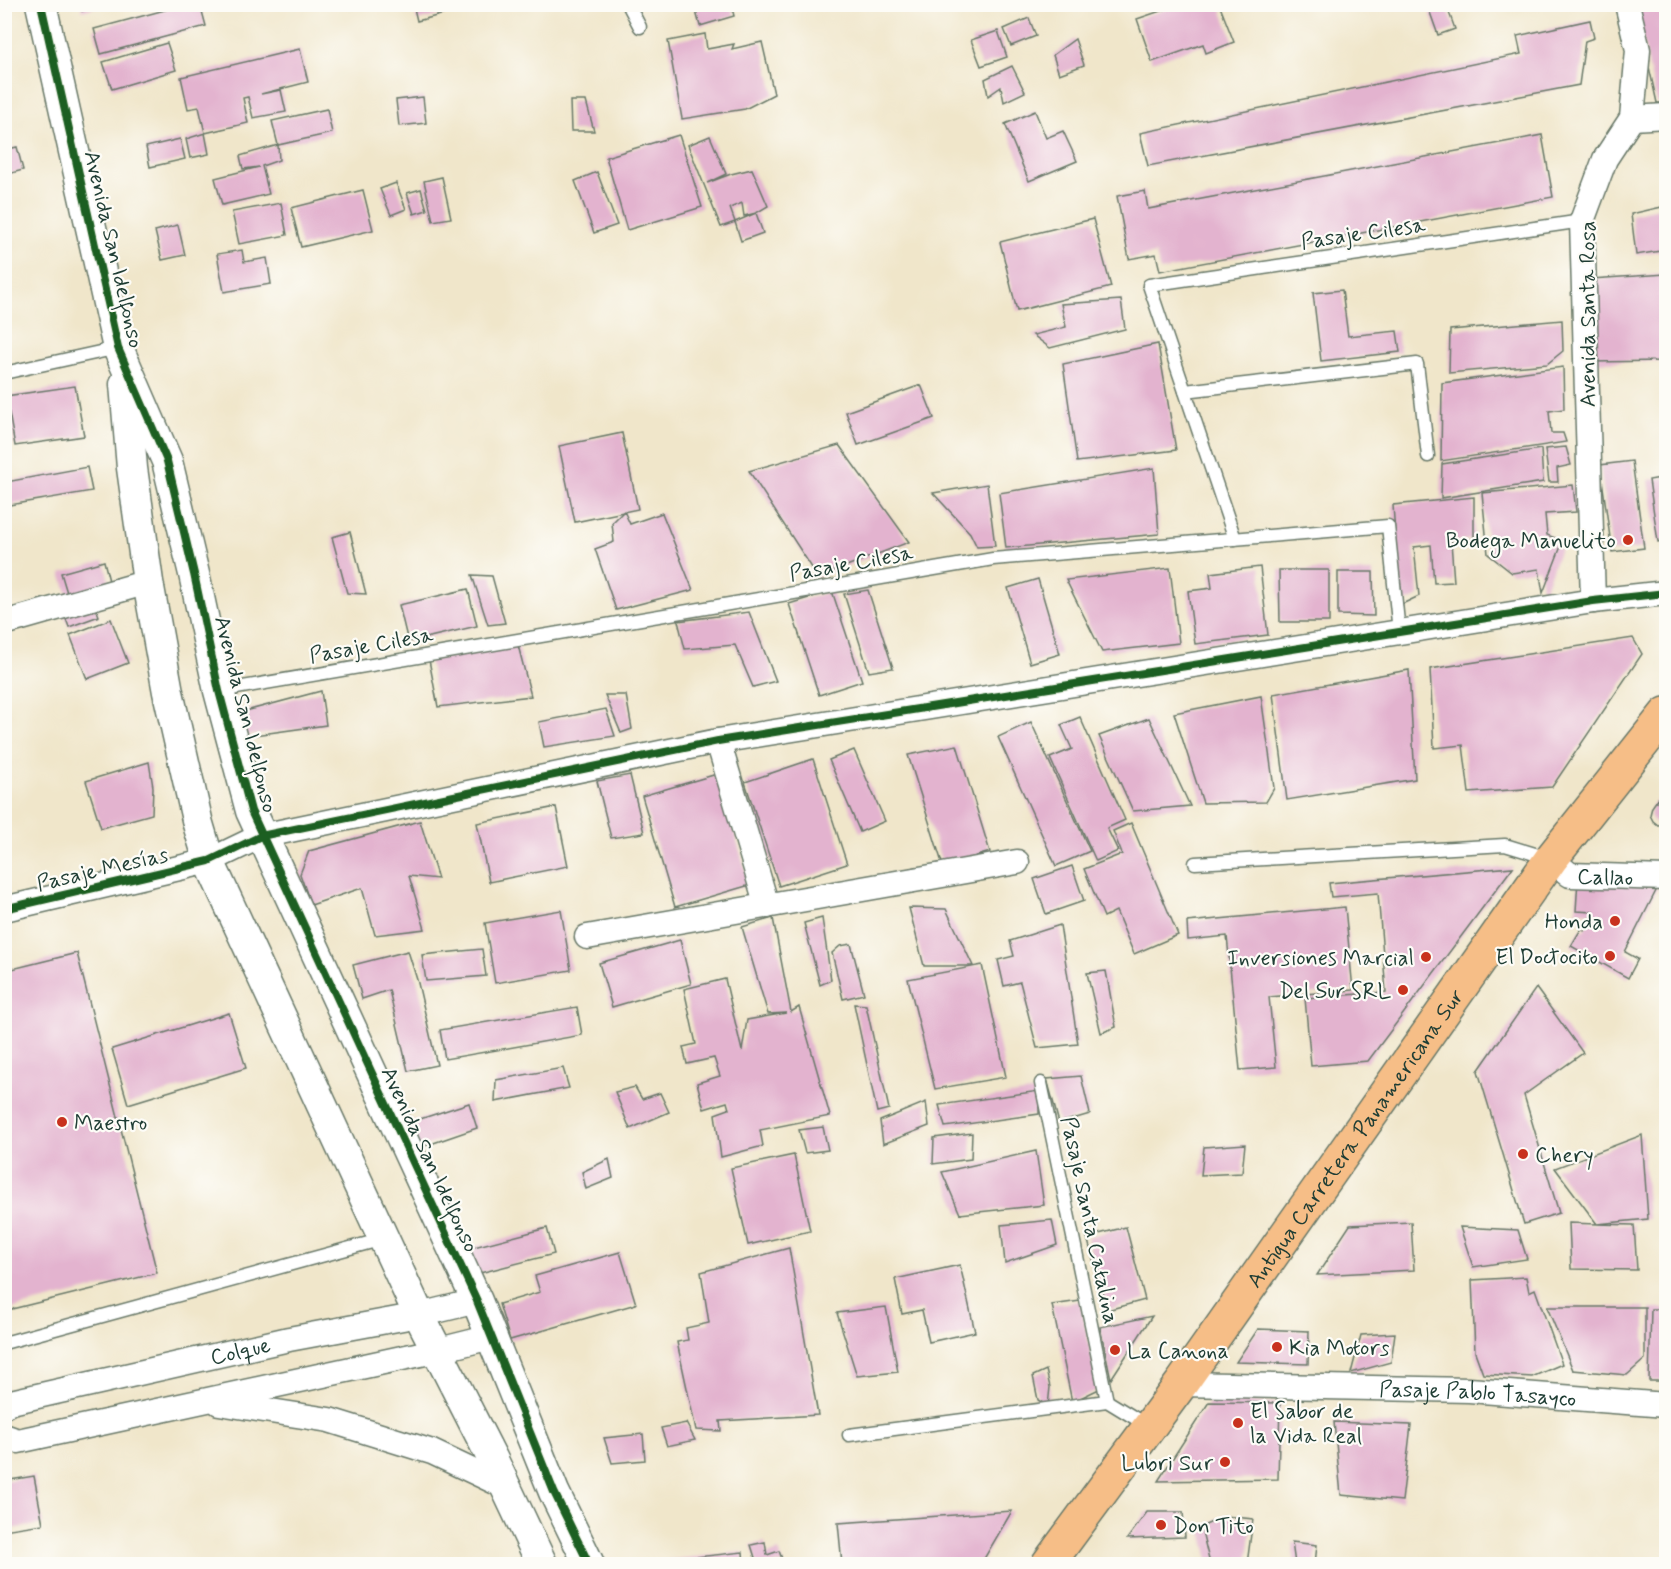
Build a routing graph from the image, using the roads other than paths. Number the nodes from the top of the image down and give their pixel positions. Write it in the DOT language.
graph roads {
  1 [pos="40,4"];
  2 [pos="627,4"];
  3 [pos="1627,4"];
  4 [pos="640,27"];
  5 [pos="1666,116"];
  6 [pos="1632,118"];
  7 [pos="1582,221"];
  8 [pos="120,355"];
  9 [pos="4,373"];
  10 [pos="1185,391"];
  11 [pos="1428,456"];
  12 [pos="1235,539"];
  13 [pos="148,582"];
  14 [pos="1666,593"];
  15 [pos="1593,601"];
  16 [pos="4,623"];
  17 [pos="1399,632"];
  18 [pos="219,691"];
  19 [pos="1666,714"];
  20 [pos="718,741"];
  21 [pos="261,836"];
  22 [pos="1551,859"];
  23 [pos="209,861"];
  24 [pos="1017,862"];
  25 [pos="1195,863"];
  26 [pos="1666,878"];
  27 [pos="767,906"];
  28 [pos="4,909"];
  29 [pos="587,937"];
  30 [pos="1041,1083"];
  31 [pos="385,1239"];
  32 [pos="477,1301"];
  33 [pos="419,1314"];
  34 [pos="491,1337"];
  35 [pos="4,1343"];
  36 [pos="439,1350"];
  37 [pos="1181,1384"];
  38 [pos="205,1401"];
  39 [pos="1107,1401"];
  40 [pos="4,1406"];
  41 [pos="1666,1406"];
  42 [pos="1149,1427"];
  43 [pos="849,1435"];
  44 [pos="4,1436"];
  45 [pos="506,1487"];
  46 [pos="542,1564"];
  47 [pos="589,1564"];
  48 [pos="1048,1564"];
  1 -- 8 [label="street, Avenida San Idelfonso"];
  2 -- 4 [label="lane"];
  3 -- 6 [label="street, Avenida Santa Rosa"];
  5 -- 6 [label="street"];
  6 -- 7 [label="street, Avenida Santa Rosa"];
  7 -- 10 [label="lane, Pasaje Cilesa"];
  7 -- 15 [label="street, Avenida Santa Rosa"];
  8 -- 9 [label="lane"];
  8 -- 13 [label="street, Avenida San Idelfonso"];
  8 -- 18 [label="street, Avenida San Idelfonso"];
  10 -- 11 [label="lane"];
  10 -- 12 [label="lane"];
  12 -- 17 [label="lane, Pasaje Cilesa"];
  12 -- 18 [label="lane, Pasaje Cilesa"];
  13 -- 16 [label="street"];
  13 -- 23 [label="street, Avenida San Idelfonso"];
  14 -- 15 [label="street, Pasaje Mesías"];
  15 -- 17 [label="street, Pasaje Mesías"];
  17 -- 20 [label="street, Pasaje Mesías"];
  18 -- 21 [label="street, Avenida San Idelfonso"];
  19 -- 22 [label="highway, Antigua Carretera Panamericana Sur"];
  20 -- 21 [label="street, Pasaje Mesías"];
  20 -- 27 [label="street"];
  21 -- 23 [label="street, Pasaje Mesías"];
  21 -- 32 [label="street, Avenida San Idelfonso"];
  22 -- 25 [label="lane"];
  22 -- 26 [label="street, Callao"];
  22 -- 37 [label="highway, Antigua Carretera Panamericana Sur"];
  23 -- 28 [label="street, Pasaje Mesías"];
  23 -- 31 [label="street, Avenida San Idelfonso"];
  24 -- 27 [label="street"];
  27 -- 29 [label="street"];
  30 -- 39 [label="lane, Pasaje Santa Catalina"];
  31 -- 33 [label="street, Avenida San Idelfonso"];
  31 -- 35 [label="lane"];
  32 -- 33 [label="street, Colque"];
  32 -- 34 [label="street, Avenida San Idelfonso"];
  33 -- 36 [label="street, Avenida San Idelfonso"];
  33 -- 40 [label="street, Colque"];
  34 -- 36 [label="street, Colque"];
  34 -- 47 [label="street, Avenida San Idelfonso"];
  36 -- 38 [label="street, Colque"];
  36 -- 45 [label="street, Avenida San Idelfonso"];
  37 -- 41 [label="street, Pasaje Pablo Tasayco"];
  37 -- 42 [label="highway, Antigua Carretera Panamericana Sur"];
  38 -- 44 [label="street, Colque"];
  38 -- 45 [label="street, Colque"];
  39 -- 42 [label="lane"];
  39 -- 43 [label="lane"];
  42 -- 48 [label="highway, Antigua Carretera Panamericana Sur"];
  45 -- 46 [label="street, Avenida San Idelfonso"];
}
